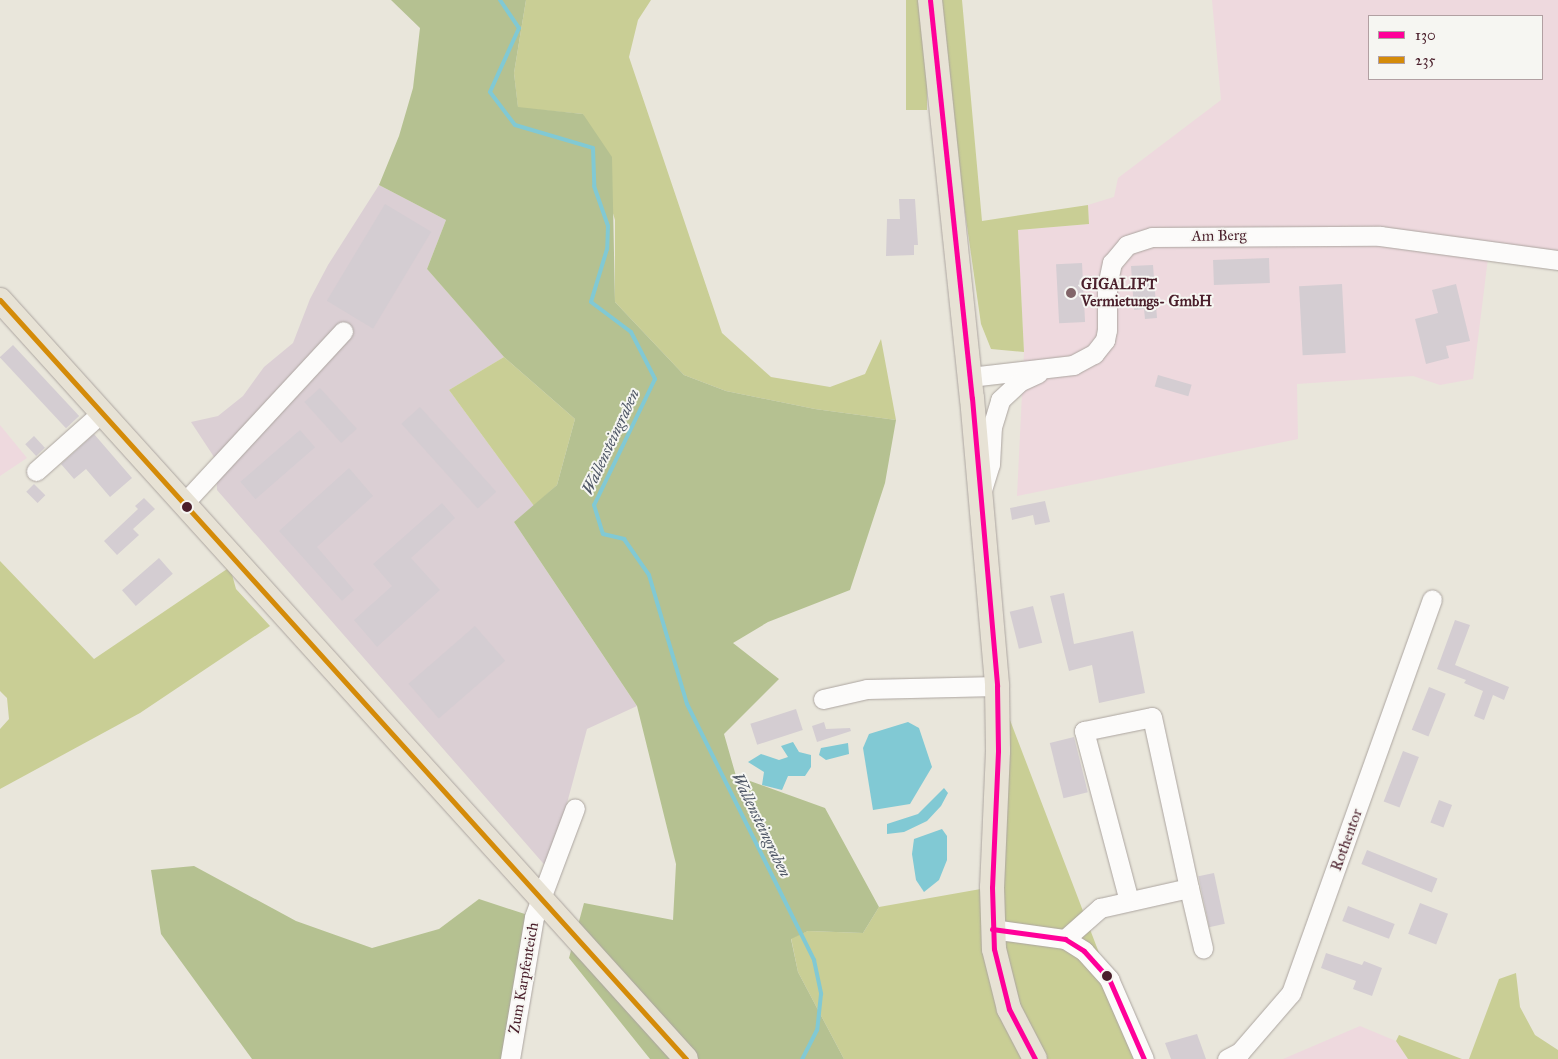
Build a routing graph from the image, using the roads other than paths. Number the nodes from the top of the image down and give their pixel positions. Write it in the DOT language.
graph roads {
  1 [pos="930,0"];
  2 [pos="1558,260"];
  3 [pos="0,300"];
  4 [pos="343,331"];
  5 [pos="1048,368"];
  6 [pos="970,376"];
  7 [pos="101,413"];
  8 [pos="36,471"];
  9 [pos="981,493"];
  10 [pos="184,503"];
  11 [pos="1432,600"];
  12 [pos="997,686"];
  13 [pos="823,699"];
  14 [pos="575,808"];
  15 [pos="1189,888"];
  16 [pos="542,899"];
  17 [pos="1129,901"];
  18 [pos="992,929"];
  19 [pos="1065,939"];
  20 [pos="1203,948"];
  21 [pos="1024,1048"];
  22 [pos="510,1059"];
  23 [pos="686,1059"];
  24 [pos="1036,1059"];
  25 [pos="1144,1059"];
  26 [pos="1227,1059"];
  1 -- 6 [label="main road"];
  2 -- 5 [label="street, Am Berg"];
  3 -- 7 [label="main road"];
  4 -- 10 [label="street"];
  5 -- 6 [label="street, Am Berg"];
  5 -- 9 [label="street"];
  6 -- 9 [label="main road"];
  7 -- 8 [label="street"];
  7 -- 10 [label="main road"];
  9 -- 12 [label="main road"];
  10 -- 16 [label="main road"];
  11 -- 26 [label="street, Rothentor"];
  12 -- 13 [label="street"];
  12 -- 18 [label="main road"];
  14 -- 16 [label="street, Zum Karpfenteich"];
  15 -- 17 [label="street"];
  15 -- 17 [label="street"];
  15 -- 20 [label="street"];
  16 -- 22 [label="street, Zum Karpfenteich"];
  16 -- 23 [label="main road"];
  17 -- 19 [label="street"];
  18 -- 19 [label="street"];
  18 -- 21 [label="main road"];
  19 -- 25 [label="street"];
  21 -- 24 [label="main road"];
}
